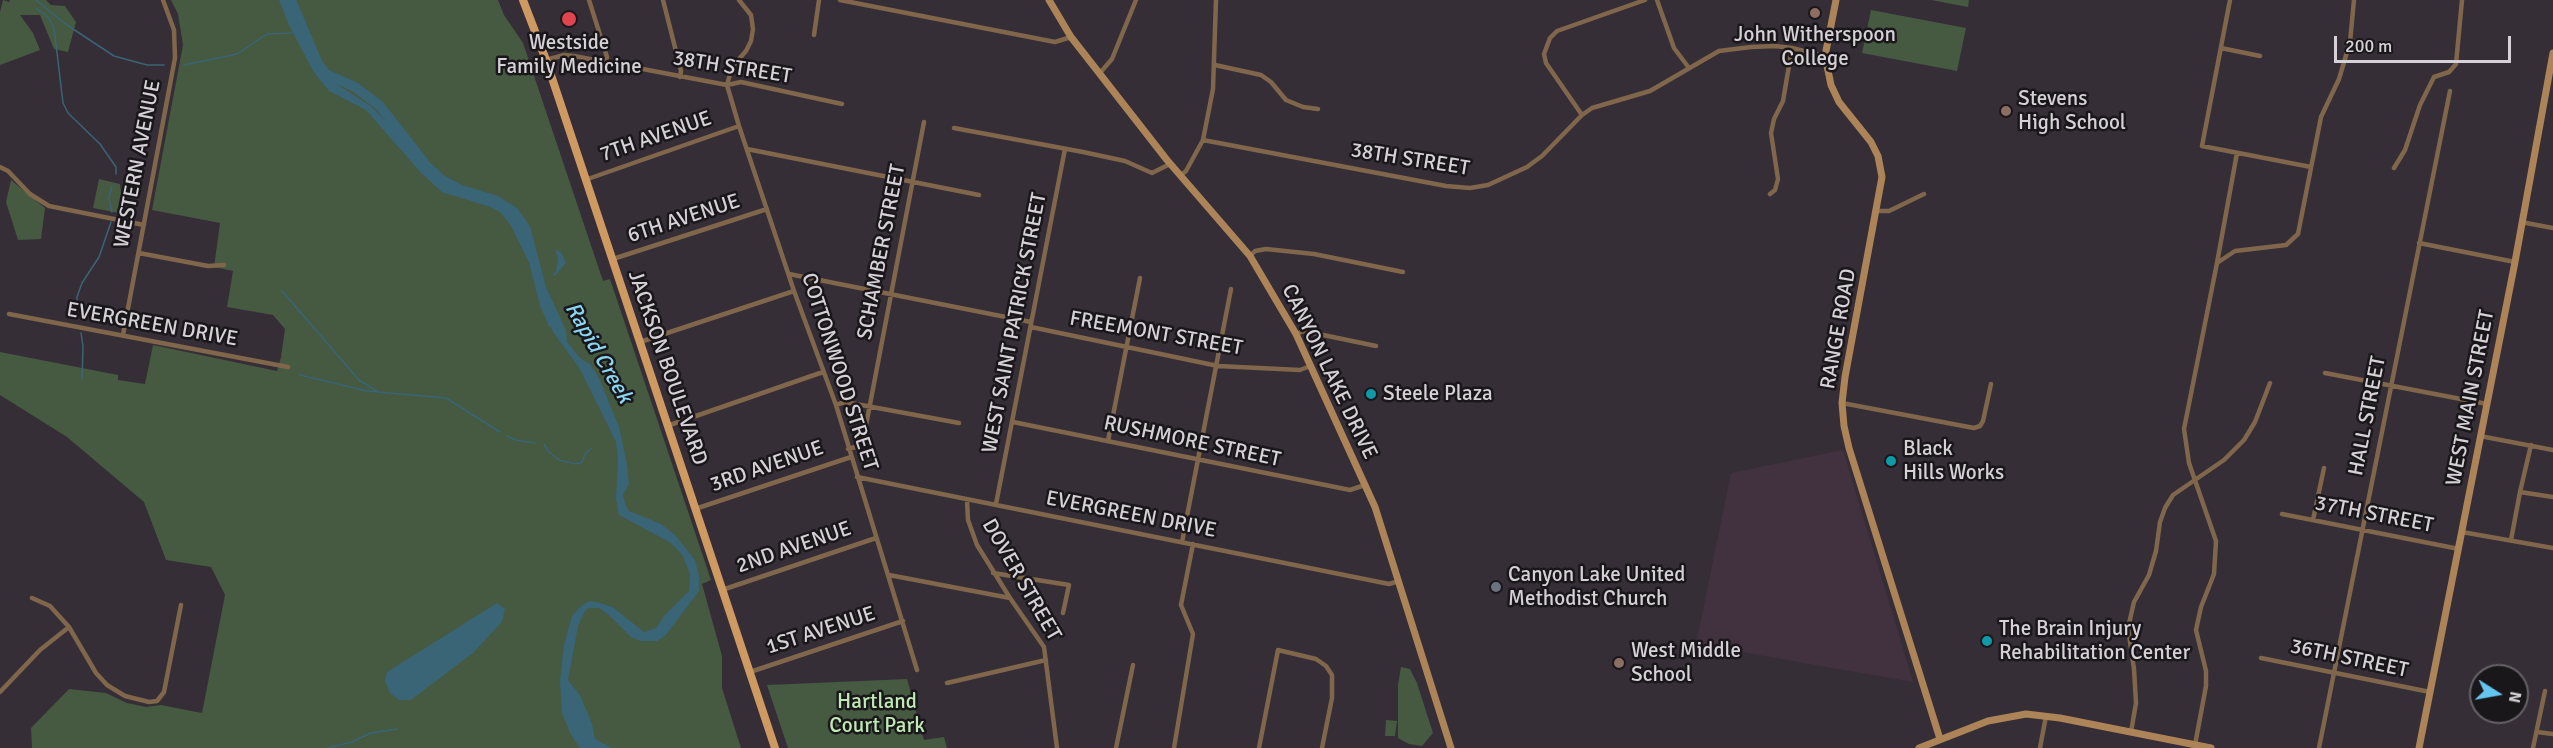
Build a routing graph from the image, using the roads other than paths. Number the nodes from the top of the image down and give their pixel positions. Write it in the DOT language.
graph roads {
  1 [pos="163,0"];
  2 [pos="523,0"];
  3 [pos="589,0"];
  4 [pos="663,0"];
  5 [pos="739,0"];
  6 [pos="819,0"];
  7 [pos="840,0"];
  8 [pos="1048,0"];
  9 [pos="1136,0"];
  10 [pos="1216,0"];
  11 [pos="1646,0"];
  12 [pos="1657,0"];
  13 [pos="1836,0"];
  14 [pos="2230,0"];
  15 [pos="2354,0"];
  16 [pos="2462,0"];
  17 [pos="814,35"];
  18 [pos="1071,37"];
  19 [pos="1792,48"];
  20 [pos="2221,48"];
  21 [pos="2553,55"];
  22 [pos="1825,56"];
  23 [pos="2260,56"];
  24 [pos="546,60"];
  25 [pos="606,63"];
  26 [pos="1215,65"];
  27 [pos="1689,68"];
  28 [pos="1099,74"];
  29 [pos="680,77"];
  30 [pos="727,85"];
  31 [pos="2450,91"];
  32 [pos="842,104"];
  33 [pos="1318,108"];
  34 [pos="1582,115"];
  35 [pos="924,122"];
  36 [pos="739,126"];
  37 [pos="954,128"];
  38 [pos="1203,140"];
  39 [pos="747,149"];
  40 [pos="1065,149"];
  41 [pos="2237,153"];
  42 [pos="1170,164"];
  43 [pos="0,167"];
  44 [pos="2311,167"];
  45 [pos="2394,168"];
  46 [pos="1180,176"];
  47 [pos="585,180"];
  48 [pos="912,182"];
  49 [pos="1770,194"];
  50 [pos="1924,194"];
  51 [pos="979,195"];
  52 [pos="767,209"];
  53 [pos="1877,211"];
  54 [pos="2521,222"];
  55 [pos="144,225"];
  56 [pos="2553,228"];
  57 [pos="2419,243"];
  58 [pos="139,253"];
  59 [pos="1250,256"];
  60 [pos="611,260"];
  61 [pos="2515,262"];
  62 [pos="2217,263"];
  63 [pos="224,265"];
  64 [pos="1403,272"];
  65 [pos="789,274"];
  66 [pos="1140,278"];
  67 [pos="1231,289"];
  68 [pos="794,291"];
  69 [pos="891,294"];
  70 [pos="9,314"];
  71 [pos="1031,325"];
  72 [pos="1296,334"];
  73 [pos="123,335"];
  74 [pos="639,343"];
  75 [pos="1377,345"];
  76 [pos="1126,347"];
  77 [pos="1218,366"];
  78 [pos="1310,366"];
  79 [pos="288,367"];
  80 [pos="823,372"];
  81 [pos="2325,373"];
  82 [pos="2270,383"];
  83 [pos="1990,384"];
  84 [pos="2391,386"];
  85 [pos="1842,403"];
  86 [pos="2487,404"];
  87 [pos="836,405"];
  88 [pos="869,406"];
  89 [pos="1013,422"];
  90 [pos="959,423"];
  91 [pos="667,426"];
  92 [pos="2480,436"];
  93 [pos="1108,441"];
  94 [pos="2531,445"];
  95 [pos="848,449"];
  96 [pos="2553,450"];
  97 [pos="851,457"];
  98 [pos="1197,460"];
  99 [pos="2324,468"];
  100 [pos="857,477"];
  101 [pos="2194,480"];
  102 [pos="1365,485"];
  103 [pos="2520,492"];
  104 [pos="2553,497"];
  105 [pos="967,500"];
  106 [pos="996,504"];
  107 [pos="695,509"];
  108 [pos="2282,514"];
  109 [pos="2313,520"];
  110 [pos="2362,529"];
  111 [pos="2462,532"];
  112 [pos="876,538"];
  113 [pos="2511,540"];
  114 [pos="1182,542"];
  115 [pos="1194,544"];
  116 [pos="2553,548"];
  117 [pos="2459,549"];
  118 [pos="993,573"];
  119 [pos="889,575"];
  120 [pos="1399,581"];
  121 [pos="722,590"];
  122 [pos="32,598"];
  123 [pos="1010,598"];
  124 [pos="181,605"];
  125 [pos="1063,613"];
  126 [pos="903,621"];
  127 [pos="69,627"];
  128 [pos="2260,658"];
  129 [pos="1046,660"];
  130 [pos="1133,665"];
  131 [pos="917,670"];
  132 [pos="750,672"];
  133 [pos="2334,672"];
  134 [pos="947,683"];
  135 [pos="2545,691"];
  136 [pos="0,692"];
  137 [pos="2430,692"];
  138 [pos="2046,716"];
  139 [pos="2131,732"];
  140 [pos="2536,732"];
  141 [pos="2553,734"];
  142 [pos="1941,739"];
  143 [pos="2195,746"];
  144 [pos="775,748"];
  145 [pos="1057,748"];
  146 [pos="1116,748"];
  147 [pos="1174,748"];
  148 [pos="1259,748"];
  149 [pos="1322,748"];
  150 [pos="1451,748"];
  151 [pos="1919,748"];
  152 [pos="2040,748"];
  153 [pos="2211,748"];
  154 [pos="2319,748"];
  155 [pos="2419,748"];
  156 [pos="2534,748"];
  1 -- 55 [label="street, WESTERN AVENUE"];
  2 -- 24 [label="main road, JACKSON BOULEVARD"];
  3 -- 25 [label="street"];
  4 -- 29 [label="street"];
  5 -- 30 [label="street"];
  6 -- 17 [label="street"];
  7 -- 18 [label="street"];
  8 -- 18 [label="street, CANYON LAKE DRIVE"];
  9 -- 28 [label="street"];
  10 -- 26 [label="street"];
  11 -- 34 [label="street"];
  12 -- 27 [label="street"];
  13 -- 22 [label="street, RANGE ROAD"];
  14 -- 20 [label="street"];
  15 -- 44 [label="street"];
  16 -- 45 [label="street"];
  18 -- 28 [label="street, CANYON LAKE DRIVE"];
  19 -- 22 [label="street, 38TH STREET"];
  19 -- 27 [label="street, 38TH STREET"];
  19 -- 49 [label="street"];
  20 -- 23 [label="street"];
  20 -- 41 [label="street"];
  21 -- 54 [label="street, WEST MAIN STREET"];
  22 -- 53 [label="street, RANGE ROAD"];
  24 -- 25 [label="street, 38TH STREET"];
  24 -- 47 [label="main road, JACKSON BOULEVARD"];
  25 -- 29 [label="street, 38TH STREET"];
  26 -- 33 [label="street"];
  26 -- 38 [label="street"];
  27 -- 34 [label="street, 38TH STREET"];
  28 -- 42 [label="street, CANYON LAKE DRIVE"];
  29 -- 30 [label="street, 38TH STREET"];
  30 -- 32 [label="street, 38TH STREET"];
  30 -- 36 [label="street, COTTONWOOD STREET"];
  31 -- 57 [label="street, HALL STREET"];
  34 -- 38 [label="street, 38TH STREET"];
  35 -- 48 [label="street, SCHAMBER STREET"];
  36 -- 39 [label="street, COTTONWOOD STREET"];
  36 -- 47 [label="street, 7TH AVENUE"];
  37 -- 40 [label="street"];
  38 -- 46 [label="street"];
  39 -- 48 [label="street"];
  39 -- 52 [label="street, COTTONWOOD STREET"];
  40 -- 42 [label="street"];
  40 -- 71 [label="street, WEST SAINT PATRICK STREET"];
  41 -- 44 [label="street"];
  41 -- 62 [label="street"];
  42 -- 46 [label="street, CANYON LAKE DRIVE"];
  43 -- 55 [label="street"];
  44 -- 62 [label="street"];
  46 -- 59 [label="street, CANYON LAKE DRIVE"];
  47 -- 60 [label="main road, JACKSON BOULEVARD"];
  48 -- 51 [label="street"];
  48 -- 69 [label="street, SCHAMBER STREET"];
  50 -- 53 [label="street"];
  52 -- 60 [label="street, 6TH AVENUE"];
  52 -- 65 [label="street, COTTONWOOD STREET"];
  53 -- 85 [label="street, RANGE ROAD"];
  54 -- 56 [label="street"];
  54 -- 61 [label="street, WEST MAIN STREET"];
  55 -- 58 [label="street, WESTERN AVENUE"];
  57 -- 61 [label="street"];
  57 -- 84 [label="street, HALL STREET"];
  58 -- 63 [label="street"];
  58 -- 73 [label="street, WESTERN AVENUE"];
  59 -- 64 [label="street"];
  59 -- 72 [label="street, CANYON LAKE DRIVE"];
  60 -- 74 [label="main road, JACKSON BOULEVARD"];
  61 -- 86 [label="street, WEST MAIN STREET"];
  62 -- 101 [label="street"];
  65 -- 68 [label="street, COTTONWOOD STREET"];
  65 -- 69 [label="street, FREEMONT STREET"];
  66 -- 76 [label="street"];
  67 -- 77 [label="street"];
  68 -- 74 [label="street"];
  68 -- 80 [label="street, COTTONWOOD STREET"];
  69 -- 71 [label="street, FREEMONT STREET"];
  69 -- 88 [label="street, SCHAMBER STREET"];
  70 -- 73 [label="street, EVERGREEN DRIVE"];
  71 -- 76 [label="street, FREEMONT STREET"];
  71 -- 89 [label="street, WEST SAINT PATRICK STREET"];
  72 -- 75 [label="street"];
  72 -- 78 [label="street, CANYON LAKE DRIVE"];
  73 -- 79 [label="street, EVERGREEN DRIVE"];
  74 -- 91 [label="main road, JACKSON BOULEVARD"];
  76 -- 77 [label="street, FREEMONT STREET"];
  76 -- 93 [label="street"];
  77 -- 78 [label="street, FREEMONT STREET"];
  77 -- 98 [label="street"];
  78 -- 102 [label="street, CANYON LAKE DRIVE"];
  80 -- 87 [label="street, COTTONWOOD STREET"];
  80 -- 91 [label="street"];
  81 -- 84 [label="street"];
  82 -- 101 [label="street"];
  83 -- 85 [label="street"];
  84 -- 86 [label="street"];
  84 -- 110 [label="street, HALL STREET"];
  85 -- 142 [label="street, RANGE ROAD"];
  86 -- 92 [label="street, WEST MAIN STREET"];
  87 -- 88 [label="street"];
  87 -- 95 [label="street, COTTONWOOD STREET"];
  88 -- 90 [label="street"];
  88 -- 95 [label="street, SCHAMBER STREET"];
  89 -- 93 [label="street, RUSHMORE STREET"];
  89 -- 106 [label="street, WEST SAINT PATRICK STREET"];
  91 -- 107 [label="main road, JACKSON BOULEVARD"];
  92 -- 94 [label="street"];
  92 -- 111 [label="street, WEST MAIN STREET"];
  93 -- 98 [label="street, RUSHMORE STREET"];
  94 -- 96 [label="street"];
  94 -- 103 [label="street"];
  95 -- 97 [label="street, COTTONWOOD STREET"];
  97 -- 100 [label="street, COTTONWOOD STREET"];
  97 -- 107 [label="street, 3RD AVENUE"];
  98 -- 102 [label="street, RUSHMORE STREET"];
  98 -- 114 [label="street"];
  99 -- 109 [label="street"];
  100 -- 105 [label="street, EVERGREEN DRIVE"];
  100 -- 112 [label="street, COTTONWOOD STREET"];
  101 -- 139 [label="street"];
  101 -- 143 [label="street"];
  102 -- 120 [label="street, CANYON LAKE DRIVE"];
  103 -- 104 [label="street"];
  103 -- 113 [label="street"];
  105 -- 106 [label="street, EVERGREEN DRIVE"];
  105 -- 118 [label="street, DOVER STREET"];
  106 -- 114 [label="street, EVERGREEN DRIVE"];
  107 -- 121 [label="main road, JACKSON BOULEVARD"];
  108 -- 109 [label="street, 37TH STREET"];
  109 -- 110 [label="street, 37TH STREET"];
  110 -- 117 [label="street, 37TH STREET"];
  110 -- 133 [label="street, HALL STREET"];
  111 -- 113 [label="street"];
  111 -- 117 [label="street, WEST MAIN STREET"];
  112 -- 119 [label="street, COTTONWOOD STREET"];
  112 -- 121 [label="street, 2ND AVENUE"];
  113 -- 116 [label="street"];
  114 -- 115 [label="street, EVERGREEN DRIVE"];
  115 -- 120 [label="street, EVERGREEN DRIVE"];
  115 -- 147 [label="street"];
  117 -- 137 [label="street, WEST MAIN STREET"];
  118 -- 123 [label="street, DOVER STREET"];
  118 -- 125 [label="street"];
  119 -- 123 [label="street"];
  119 -- 126 [label="street, COTTONWOOD STREET"];
  120 -- 150 [label="street, CANYON LAKE DRIVE"];
  121 -- 132 [label="main road, JACKSON BOULEVARD"];
  122 -- 127 [label="street"];
  123 -- 129 [label="street, DOVER STREET"];
  124 -- 127 [label="street"];
  126 -- 131 [label="street, COTTONWOOD STREET"];
  126 -- 132 [label="street, 1ST AVENUE"];
  127 -- 136 [label="street"];
  128 -- 133 [label="street, 36TH STREET"];
  129 -- 134 [label="street"];
  129 -- 145 [label="street, DOVER STREET"];
  130 -- 146 [label="street"];
  132 -- 144 [label="main road, JACKSON BOULEVARD"];
  133 -- 137 [label="street, 36TH STREET"];
  133 -- 154 [label="street, HALL STREET"];
  135 -- 140 [label="street"];
  137 -- 155 [label="street, WEST MAIN STREET"];
  138 -- 139 [label="street"];
  138 -- 142 [label="street"];
  138 -- 152 [label="street"];
  139 -- 143 [label="street"];
  140 -- 141 [label="street"];
  140 -- 156 [label="street"];
  142 -- 151 [label="street"];
  143 -- 153 [label="street"];
  148 -- 149 [label="street"];
}
